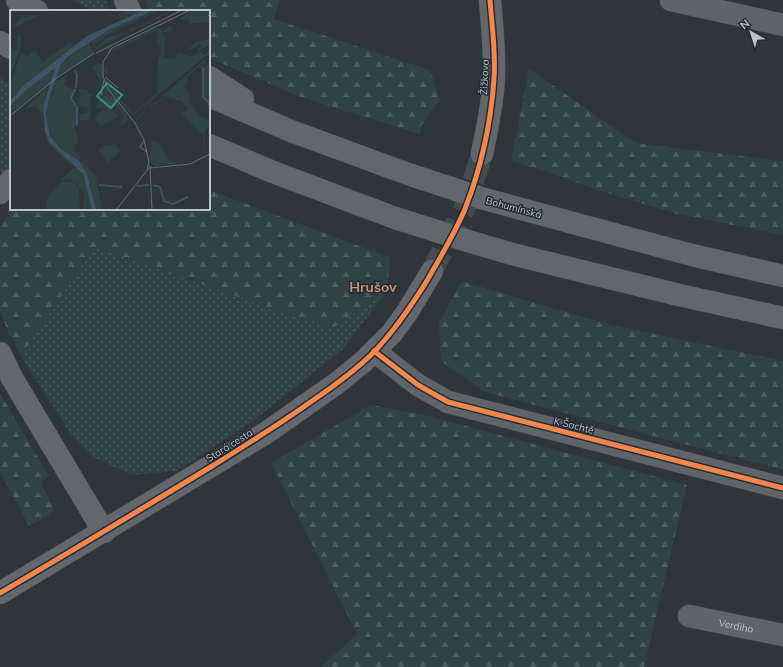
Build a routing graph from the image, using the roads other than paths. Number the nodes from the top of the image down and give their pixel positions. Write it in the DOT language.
graph roads {
  1 [pos="17,0"];
  2 [pos="125,0"];
  3 [pos="490,0"];
  4 [pos="671,0"];
  5 [pos="35,10"];
  6 [pos="130,10"];
  7 [pos="783,24"];
  8 [pos="0,42"];
  9 [pos="10,47"];
  10 [pos="210,78"];
  11 [pos="210,96"];
  12 [pos="290,131"];
  13 [pos="210,145"];
  14 [pos="210,152"];
  15 [pos="482,154"];
  16 [pos="273,172"];
  17 [pos="10,181"];
  18 [pos="0,193"];
  19 [pos="432,271"];
  20 [pos="783,276"];
  21 [pos="783,318"];
  22 [pos="374,351"];
  23 [pos="0,353"];
  24 [pos="783,488"];
  25 [pos="104,532"];
  26 [pos="0,594"];
  27 [pos="689,616"];
  28 [pos="783,635"];
  1 -- 5 [label="main road"];
  2 -- 6 [label="main road"];
  3 -- 15 [label="main road, Žižkova"];
  4 -- 7 [label="street"];
  8 -- 9 [label="main road"];
  10 -- 12 [label="main road"];
  11 -- 12 [label="main road, Bohumínská"];
  12 -- 20 [label="main road, Bohumínská, bridge"];
  13 -- 16 [label="main road"];
  14 -- 16 [label="main road"];
  16 -- 21 [label="main road, bridge"];
  17 -- 18 [label="main road"];
  19 -- 22 [label="main road, Stará cesta"];
  22 -- 24 [label="street, K Šachtě"];
  22 -- 25 [label="main road, Stará cesta"];
  23 -- 25 [label="main road"];
  25 -- 26 [label="main road, Stará cesta"];
  27 -- 28 [label="street, Verdiho"];
}
